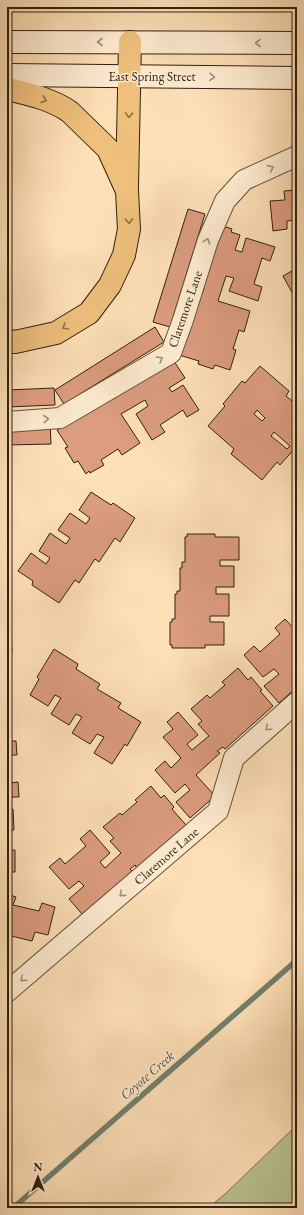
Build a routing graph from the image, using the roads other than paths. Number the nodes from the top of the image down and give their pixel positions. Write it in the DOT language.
graph roads {
  1 [pos="7,42"];
  2 [pos="130,42"];
  3 [pos="297,43"];
  4 [pos="7,75"];
  5 [pos="130,76"];
  6 [pos="297,78"];
  7 [pos="7,89"];
  8 [pos="297,156"];
  9 [pos="127,191"];
  10 [pos="7,341"];
  11 [pos="7,422"];
  12 [pos="297,702"];
  13 [pos="7,992"];
  2 -- 1 [label="main road, one-way"];
  3 -- 2 [label="main road, one-way"];
  2 -- 5 [label="highway"];
  4 -- 5 [label="main road, East Spring Street"];
  5 -- 6 [label="main road, East Spring Street, one-way"];
  5 -- 9 [label="highway, one-way"];
  7 -- 9 [label="highway, one-way"];
  11 -- 8 [label="street, Claremore Lane, one-way"];
  9 -- 10 [label="highway, one-way"];
  12 -- 13 [label="street, Claremore Lane, one-way"];
}
